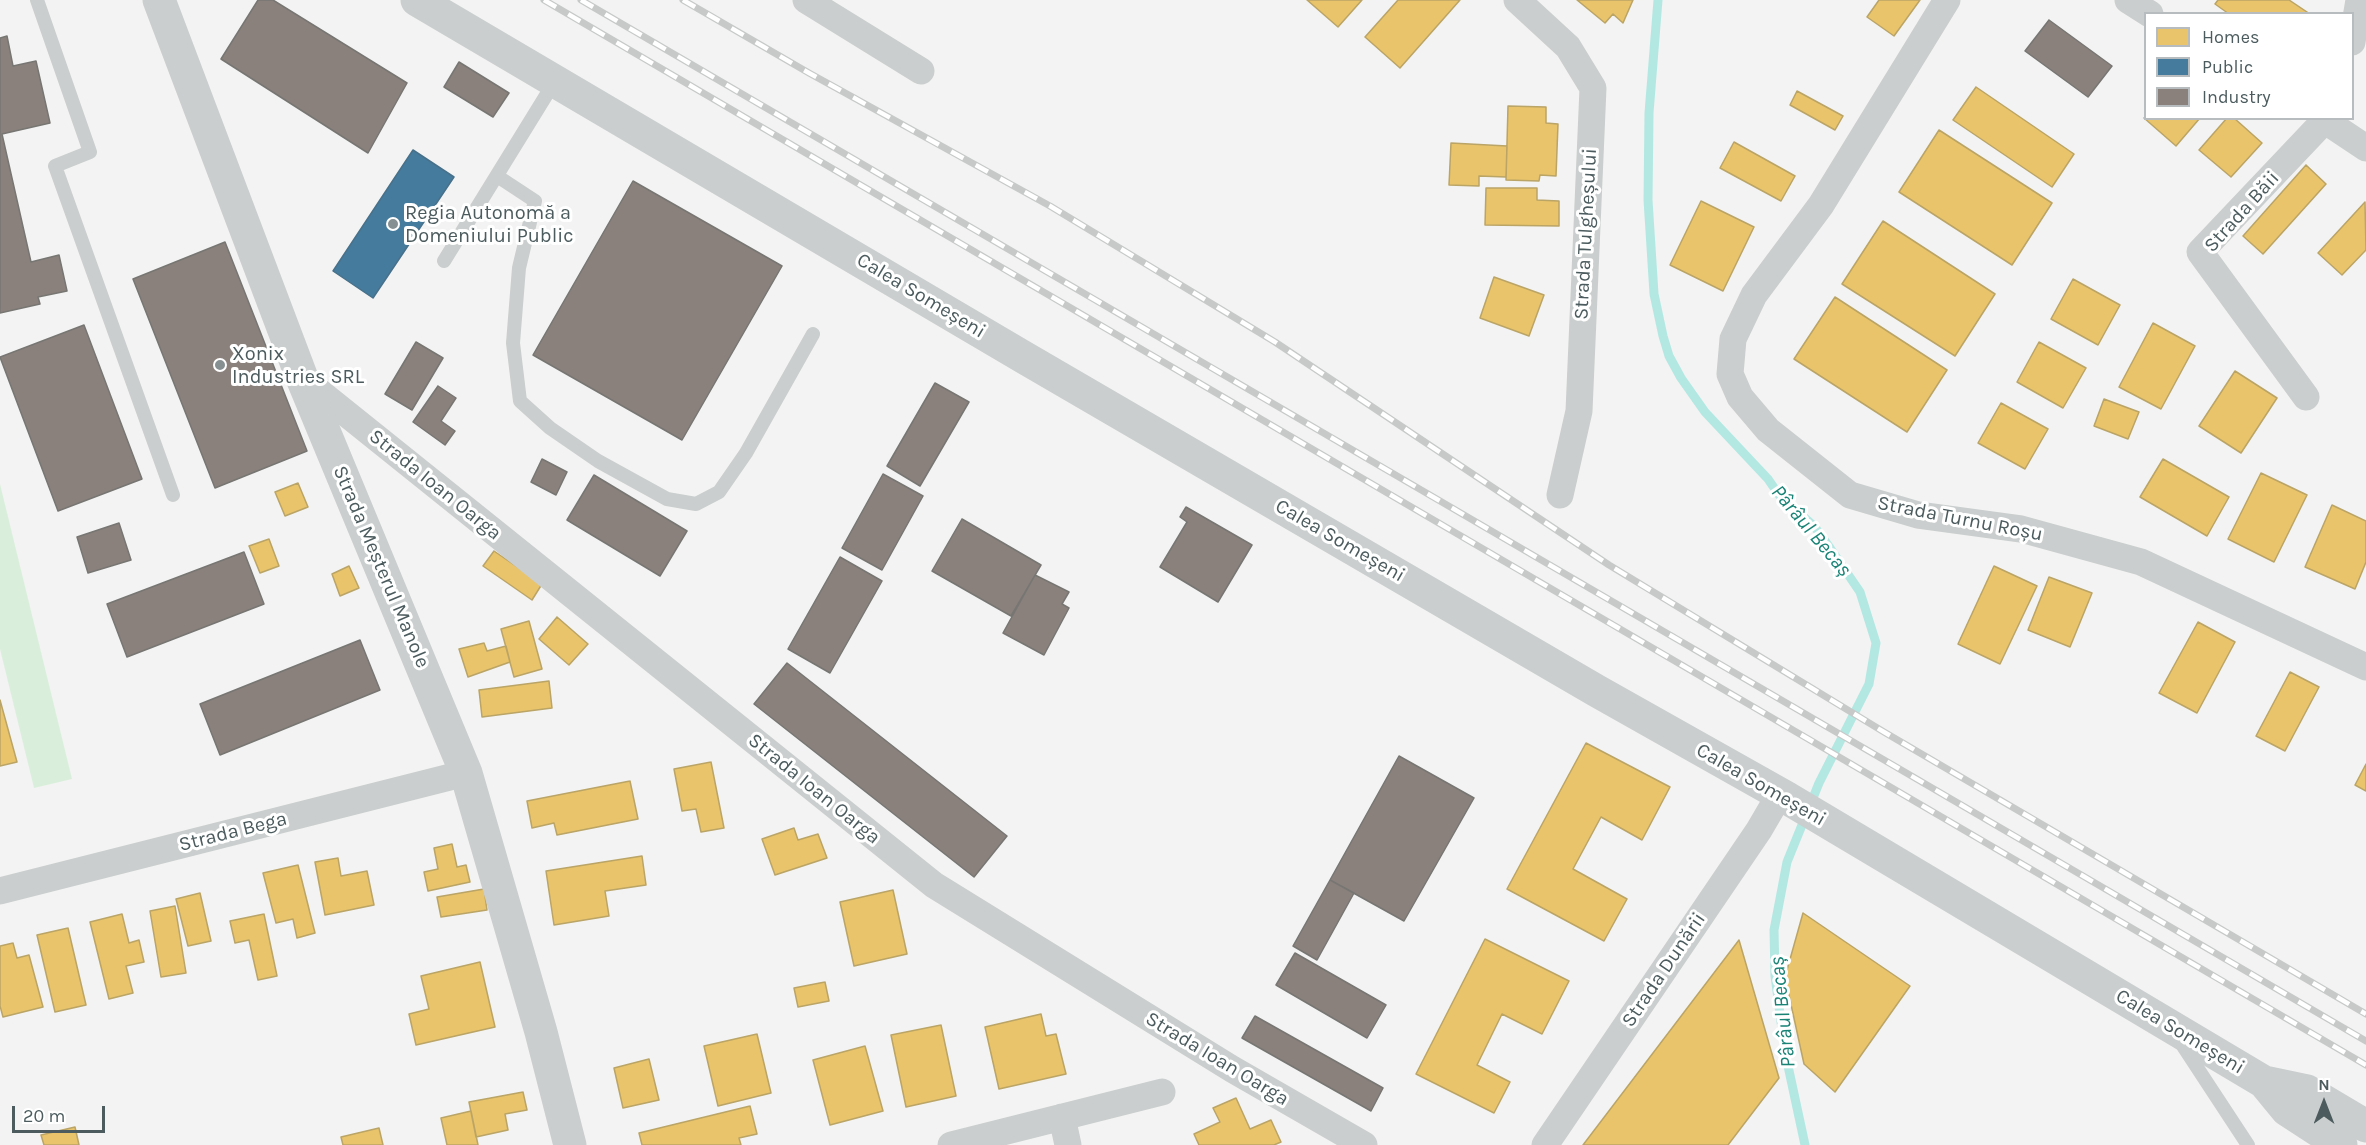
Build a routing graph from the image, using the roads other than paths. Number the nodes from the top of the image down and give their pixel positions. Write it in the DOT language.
graph roads {
  1 [pos="37,0"];
  2 [pos="159,0"];
  3 [pos="417,0"];
  4 [pos="806,0"];
  5 [pos="1517,0"];
  6 [pos="1947,0"];
  7 [pos="2128,0"];
  8 [pos="2359,0"];
  9 [pos="2147,12"];
  10 [pos="2354,30"];
  11 [pos="921,71"];
  12 [pos="555,81"];
  13 [pos="2324,120"];
  14 [pos="2366,148"];
  15 [pos="497,176"];
  16 [pos="444,261"];
  17 [pos="813,334"];
  18 [pos="302,378"];
  19 [pos="2306,397"];
  20 [pos="173,495"];
  21 [pos="1560,495"];
  22 [pos="2366,667"];
  23 [pos="466,773"];
  24 [pos="1783,796"];
  25 [pos="0,891"];
  26 [pos="2170,1026"];
  27 [pos="2264,1082"];
  28 [pos="1162,1092"];
  29 [pos="1062,1117"];
  30 [pos="2366,1126"];
  31 [pos="570,1145"];
  32 [pos="951,1145"];
  33 [pos="1068,1145"];
  34 [pos="1364,1145"];
  35 [pos="1545,1145"];
  36 [pos="2248,1145"];
  37 [pos="2341,1145"];
  1 -- 20 [label="lane"];
  2 -- 18 [label="main road, Strada Meșterul Manole"];
  3 -- 12 [label="main road, Calea Someșeni"];
  4 -- 11 [label="street"];
  5 -- 21 [label="street, Strada Tulgheșului"];
  6 -- 22 [label="street, Strada Turnu Roșu"];
  7 -- 9 [label="street"];
  8 -- 10 [label="street"];
  12 -- 15 [label="lane"];
  12 -- 24 [label="main road, Calea Someșeni"];
  13 -- 14 [label="street"];
  13 -- 19 [label="street, Strada Băii"];
  15 -- 16 [label="lane"];
  15 -- 17 [label="lane"];
  18 -- 23 [label="main road, Strada Meșterul Manole"];
  18 -- 34 [label="street, Strada Ioan Oarga"];
  23 -- 25 [label="street, Strada Bega"];
  23 -- 31 [label="main road, Strada Meșterul Manole"];
  24 -- 26 [label="main road, Calea Someșeni"];
  24 -- 35 [label="street, Strada Dunării"];
  26 -- 27 [label="main road, Calea Someșeni"];
  26 -- 36 [label="lane"];
  27 -- 30 [label="main road, Calea Someșeni"];
  27 -- 37 [label="main road, Calea Someșeni"];
  28 -- 29 [label="street"];
  29 -- 32 [label="street"];
  29 -- 33 [label="street"];
}
